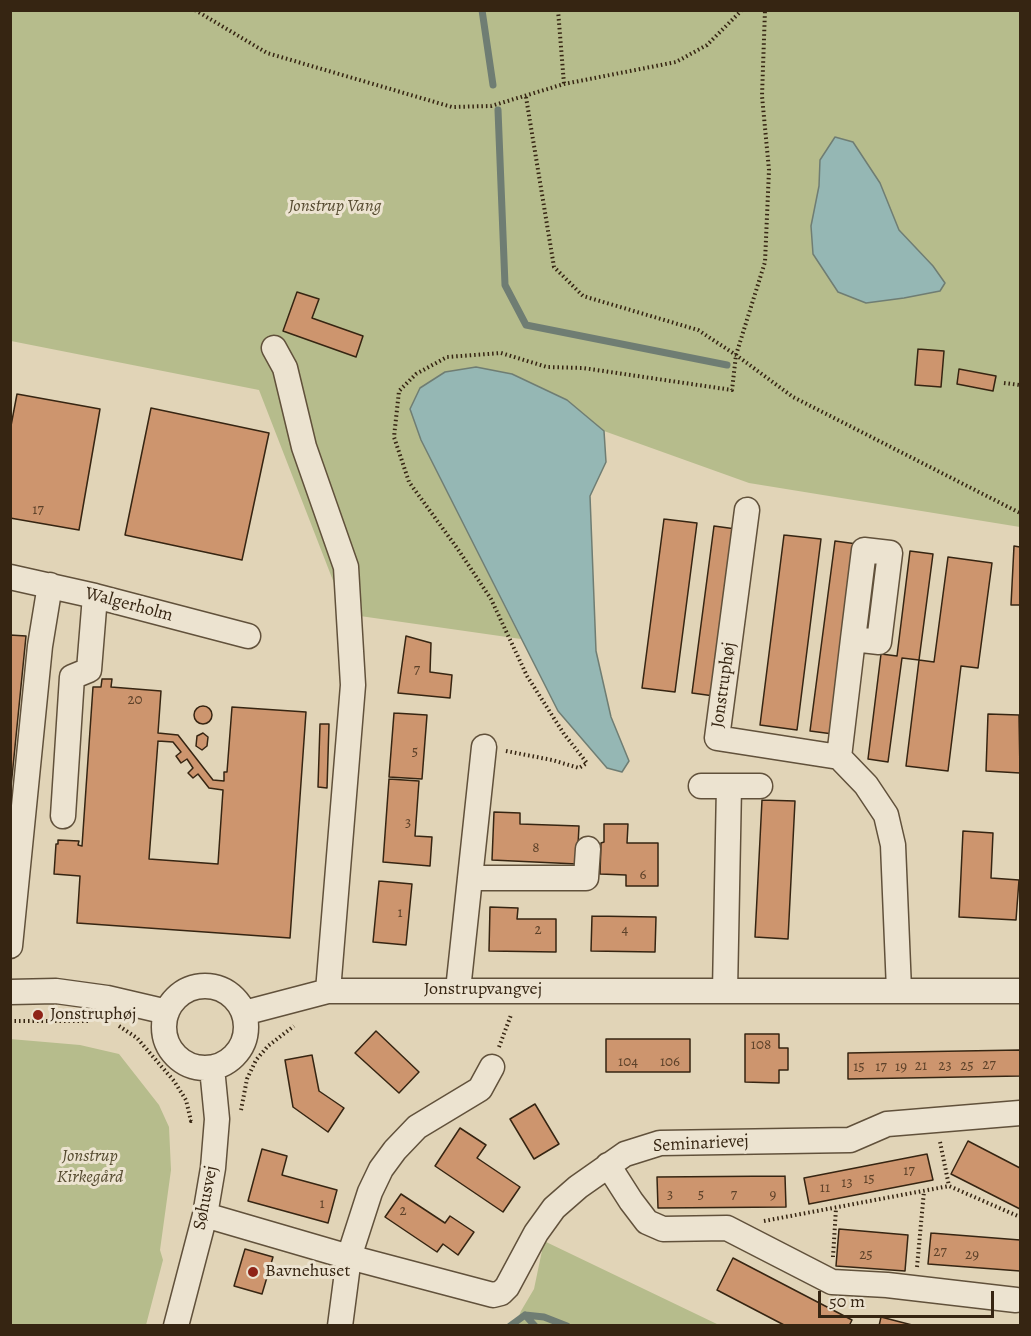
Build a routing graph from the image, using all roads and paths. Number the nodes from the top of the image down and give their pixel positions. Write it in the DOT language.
graph roads {
  1 [pos="195,10"];
  2 [pos="558,10"];
  3 [pos="742,10"];
  4 [pos="765,10"];
  5 [pos="564,84"];
  6 [pos="525,97"];
  7 [pos="274,348"];
  8 [pos="736,355"];
  9 [pos="1004,383"];
  10 [pos="1020,384"];
  11 [pos="747,510"];
  12 [pos="1020,513"];
  13 [pos="10,577"];
  14 [pos="50,585"];
  15 [pos="94,596"];
  16 [pos="248,636"];
  17 [pos="853,639"];
  18 [pos="484,747"];
  19 [pos="839,757"];
  20 [pos="701,786"];
  21 [pos="729,786"];
  22 [pos="760,786"];
  23 [pos="63,816"];
  24 [pos="588,849"];
  25 [pos="470,878"];
  26 [pos="10,946"];
  27 [pos="458,990"];
  28 [pos="724,990"];
  29 [pos="899,990"];
  30 [pos="328,991"];
  31 [pos="1020,991"];
  32 [pos="10,992"];
  33 [pos="512,1011"];
  34 [pos="167,1012"];
  35 [pos="244,1013"];
  36 [pos="10,1021"];
  37 [pos="96,1021"];
  38 [pos="118,1025"];
  39 [pos="285,1031"];
  40 [pos="492,1067"];
  41 [pos="212,1068"];
  42 [pos="1020,1113"];
  43 [pos="217,1119"];
  44 [pos="936,1120"];
  45 [pos="608,1165"];
  46 [pos="948,1186"];
  47 [pos="924,1191"];
  48 [pos="836,1207"];
  49 [pos="205,1215"];
  50 [pos="1020,1217"];
  51 [pos="727,1228"];
  52 [pos="349,1257"];
  53 [pos="832,1282"];
  54 [pos="915,1289"];
  55 [pos="1016,1299"];
  56 [pos="176,1326"];
  57 [pos="340,1326"];
  1 -- 6 [label="path"];
  2 -- 5 [label="path"];
  3 -- 5 [label="path"];
  4 -- 8 [label="path"];
  5 -- 6 [label="path"];
  6 -- 8 [label="path"];
  7 -- 30 [label="street"];
  8 -- 12 [label="path"];
  8 -- 18 [label="path"];
  9 -- 10 [label="path"];
  11 -- 19 [label="street, Jonstruphøj"];
  13 -- 14 [label="street, Walgerholm"];
  14 -- 15 [label="street, Walgerholm"];
  14 -- 26 [label="street"];
  15 -- 16 [label="street, Walgerholm"];
  15 -- 23 [label="street"];
  17 -- 19 [label="street"];
  18 -- 25 [label="street"];
  19 -- 29 [label="street"];
  20 -- 21 [label="street"];
  21 -- 22 [label="street"];
  21 -- 28 [label="street"];
  24 -- 25 [label="street"];
  25 -- 27 [label="street"];
  27 -- 28 [label="street, Jonstrupvangvej"];
  27 -- 30 [label="street, Jonstrupvangvej"];
  28 -- 29 [label="street, Jonstrupvangvej"];
  29 -- 31 [label="street, Jonstrupvangvej"];
  30 -- 35 [label="street, Jonstrupvangvej"];
  32 -- 34 [label="street"];
  33 -- 40 [label="path"];
  34 -- 35 [label="street"];
  34 -- 41 [label="street"];
  35 -- 41 [label="street"];
  36 -- 37 [label="path"];
  38 -- 43 [label="path"];
  39 -- 43 [label="path"];
  40 -- 52 [label="street"];
  41 -- 43 [label="street, Søhusvej"];
  42 -- 44 [label="street, Seminarievej"];
  43 -- 49 [label="street, Søhusvej"];
  44 -- 45 [label="street, Seminarievej"];
  44 -- 46 [label="path"];
  45 -- 51 [label="street"];
  45 -- 52 [label="street, Seminarievej"];
  46 -- 47 [label="path"];
  46 -- 50 [label="path"];
  47 -- 48 [label="path"];
  47 -- 54 [label="path"];
  48 -- 51 [label="path"];
  48 -- 53 [label="path"];
  49 -- 52 [label="street, Seminarievej"];
  49 -- 56 [label="street, Søhusvej"];
  51 -- 53 [label="street"];
  52 -- 57 [label="street"];
  53 -- 54 [label="street"];
  54 -- 55 [label="street"];
}
